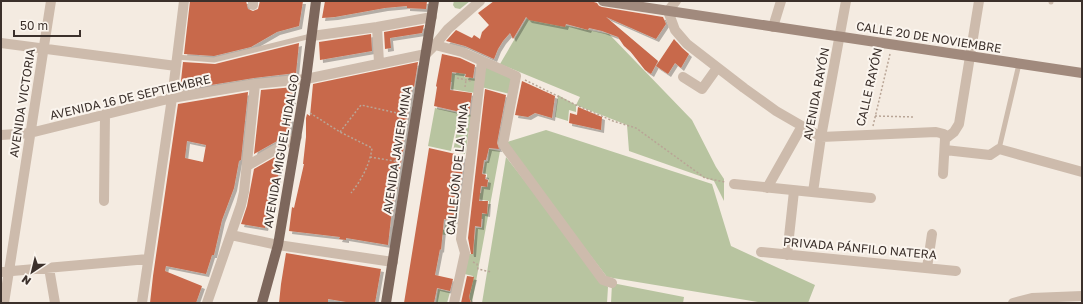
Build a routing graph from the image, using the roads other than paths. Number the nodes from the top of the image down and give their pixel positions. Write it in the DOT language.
graph roads {
  1 [pos="51,1"];
  2 [pos="184,1"];
  3 [pos="316,1"];
  4 [pos="434,1"];
  5 [pos="480,1"];
  6 [pos="603,1"];
  7 [pos="676,1"];
  8 [pos="781,1"];
  9 [pos="846,1"];
  10 [pos="979,1"];
  11 [pos="668,11"];
  12 [pos="432,17"];
  13 [pos="377,27"];
  14 [pos="773,27"];
  15 [pos="312,36"];
  16 [pos="840,37"];
  17 [pos="1,43"];
  18 [pos="435,45"];
  19 [pos="44,48"];
  20 [pos="426,54"];
  21 [pos="970,56"];
  22 [pos="482,61"];
  23 [pos="177,62"];
  24 [pos="380,64"];
  25 [pos="1019,64"];
  26 [pos="718,68"];
  27 [pos="1082,73"];
  28 [pos="683,77"];
  29 [pos="306,79"];
  30 [pos="255,84"];
  31 [pos="172,98"];
  32 [pos="106,114"];
  33 [pos="802,126"];
  34 [pos="30,133"];
  35 [pos="1,135"];
  36 [pos="297,137"];
  37 [pos="821,137"];
  38 [pos="946,139"];
  39 [pos="945,150"];
  40 [pos="999,150"];
  41 [pos="246,166"];
  42 [pos="1082,172"];
  43 [pos="943,174"];
  44 [pos="734,184"];
  45 [pos="768,188"];
  46 [pos="794,191"];
  47 [pos="813,192"];
  48 [pos="871,198"];
  49 [pos="104,200"];
  50 [pos="932,234"];
  51 [pos="231,235"];
  52 [pos="278,245"];
  53 [pos="761,252"];
  54 [pos="787,255"];
  55 [pos="148,259"];
  56 [pos="392,262"];
  57 [pos="49,268"];
  58 [pos="927,268"];
  59 [pos="956,271"];
  60 [pos="5,272"];
  61 [pos="612,283"];
  62 [pos="1082,296"];
  63 [pos="4,303"];
  64 [pos="55,303"];
  65 [pos="142,303"];
  66 [pos="207,303"];
  67 [pos="262,303"];
  68 [pos="386,303"];
  69 [pos="454,303"];
  70 [pos="1014,303"];
  1 -- 19 [label="street, AVENIDA VICTORIA"];
  2 -- 23 [label="street"];
  3 -- 15 [label="main road, AVENIDA MIGUEL HIDALGO"];
  4 -- 12 [label="main road, AVENIDA JAVIER MINA"];
  5 -- 18 [label="street"];
  6 -- 11 [label="main road, CALLE 20 DE NOVIEMBRE"];
  7 -- 11 [label="street"];
  8 -- 14 [label="street"];
  9 -- 16 [label="street, AVENIDA RAYÓN"];
  10 -- 21 [label="street"];
  11 -- 14 [label="main road, CALLE 20 DE NOVIEMBRE"];
  11 -- 26 [label="street"];
  12 -- 13 [label="street"];
  12 -- 20 [label="main road, AVENIDA JAVIER MINA"];
  13 -- 15 [label="street"];
  13 -- 24 [label="street"];
  14 -- 16 [label="main road, CALLE 20 DE NOVIEMBRE"];
  15 -- 23 [label="lane"];
  15 -- 29 [label="main road, AVENIDA MIGUEL HIDALGO"];
  16 -- 21 [label="main road, CALLE 20 DE NOVIEMBRE"];
  16 -- 37 [label="street, AVENIDA RAYÓN"];
  17 -- 19 [label="street"];
  18 -- 20 [label="street"];
  18 -- 22 [label="street"];
  19 -- 23 [label="street"];
  19 -- 34 [label="street, AVENIDA VICTORIA"];
  20 -- 24 [label="street, AVENIDA 16 DE SEPTIEMBRE"];
  20 -- 56 [label="main road, AVENIDA JAVIER MINA"];
  21 -- 25 [label="main road, CALLE 20 DE NOVIEMBRE"];
  21 -- 38 [label="street"];
  22 -- 61 [label="street"];
  22 -- 69 [label="street, CALLEJÓN DE LA MINA"];
  23 -- 31 [label="street"];
  24 -- 29 [label="street, AVENIDA 16 DE SEPTIEMBRE"];
  25 -- 27 [label="main road, CALLE 20 DE NOVIEMBRE"];
  25 -- 40 [label="lane"];
  26 -- 28 [label="street"];
  26 -- 33 [label="street"];
  29 -- 30 [label="street, AVENIDA 16 DE SEPTIEMBRE"];
  29 -- 36 [label="main road, AVENIDA MIGUEL HIDALGO"];
  30 -- 31 [label="street, AVENIDA 16 DE SEPTIEMBRE"];
  30 -- 41 [label="street"];
  31 -- 32 [label="street, AVENIDA 16 DE SEPTIEMBRE"];
  31 -- 55 [label="street"];
  32 -- 34 [label="street, AVENIDA 16 DE SEPTIEMBRE"];
  32 -- 49 [label="street"];
  33 -- 37 [label="street"];
  33 -- 45 [label="street"];
  34 -- 35 [label="street, AVENIDA 16 DE SEPTIEMBRE"];
  34 -- 60 [label="street, AVENIDA VICTORIA"];
  36 -- 41 [label="street"];
  36 -- 52 [label="main road, AVENIDA MIGUEL HIDALGO"];
  37 -- 38 [label="street"];
  37 -- 47 [label="street, AVENIDA RAYÓN"];
  38 -- 39 [label="street"];
  39 -- 40 [label="street"];
  39 -- 43 [label="street"];
  40 -- 42 [label="street"];
  41 -- 51 [label="street"];
  44 -- 45 [label="street"];
  45 -- 46 [label="street"];
  46 -- 47 [label="street"];
  46 -- 54 [label="street"];
  47 -- 48 [label="street"];
  50 -- 58 [label="street"];
  51 -- 52 [label="street"];
  51 -- 66 [label="street"];
  52 -- 56 [label="street"];
  52 -- 67 [label="main road, AVENIDA MIGUEL HIDALGO"];
  53 -- 54 [label="street, PRIVADA PÁNFILO NATERA"];
  54 -- 58 [label="street, PRIVADA PÁNFILO NATERA"];
  55 -- 57 [label="street"];
  55 -- 65 [label="street"];
  56 -- 68 [label="main road, AVENIDA JAVIER MINA"];
  57 -- 60 [label="street"];
  57 -- 64 [label="street"];
  58 -- 59 [label="street, PRIVADA PÁNFILO NATERA"];
  60 -- 63 [label="street, AVENIDA VICTORIA"];
  62 -- 70 [label="street"];
}
